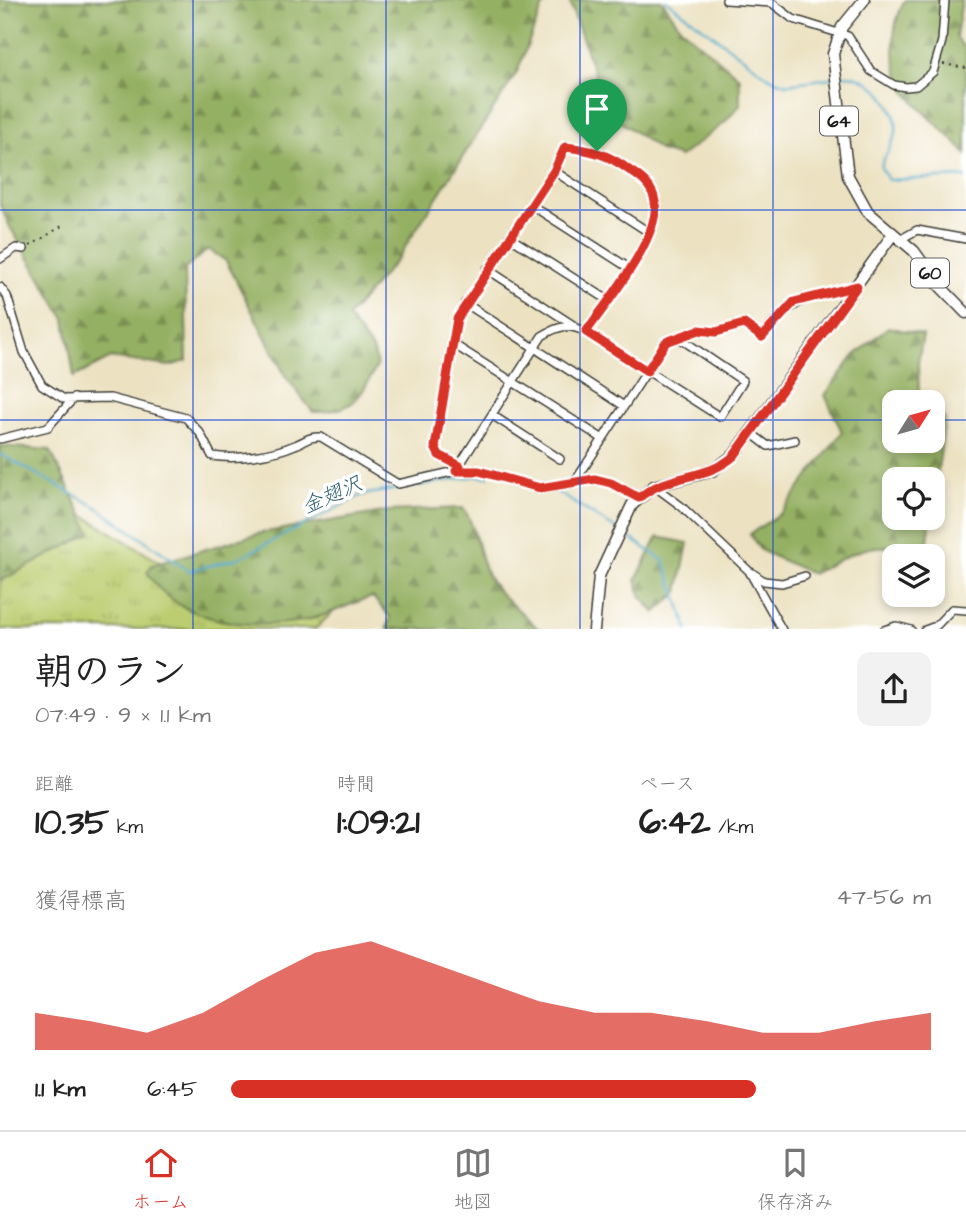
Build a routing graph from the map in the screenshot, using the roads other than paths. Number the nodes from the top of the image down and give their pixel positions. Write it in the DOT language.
graph roads {
  1 [pos="726,0"];
  2 [pos="864,0"];
  3 [pos="945,0"];
  4 [pos="839,33"];
  5 [pos="554,171"];
  6 [pos="531,205"];
  7 [pos="650,233"];
  8 [pos="509,237"];
  9 [pos="897,237"];
  10 [pos="966,239"];
  11 [pos="24,249"];
  12 [pos="0,259"];
  13 [pos="629,268"];
  14 [pos="487,269"];
  15 [pos="857,286"];
  16 [pos="0,287"];
  17 [pos="608,300"];
  18 [pos="465,303"];
  19 [pos="966,313"];
  20 [pos="573,325"];
  21 [pos="586,332"];
  22 [pos="678,337"];
  23 [pos="453,344"];
  24 [pos="534,348"];
  25 [pos="647,371"];
  26 [pos="512,382"];
  27 [pos="75,397"];
  28 [pos="624,406"];
  29 [pos="492,415"];
  30 [pos="751,433"];
  31 [pos="0,439"];
  32 [pos="603,439"];
  33 [pos="795,440"];
  34 [pos="560,459"];
  35 [pos="458,468"];
  36 [pos="576,480"];
  37 [pos="654,486"];
  38 [pos="639,498"];
  39 [pos="749,571"];
  40 [pos="805,576"];
  41 [pos="966,610"];
  42 [pos="594,629"];
  43 [pos="782,629"];
  44 [pos="884,629"];
  45 [pos="911,629"];
  46 [pos="925,629"];
  1 -- 4 [label="street"];
  2 -- 4 [label="main road, 64"];
  3 -- 4 [label="street"];
  4 -- 9 [label="main road, 64"];
  5 -- 6 [label="street"];
  5 -- 7 [label="street"];
  5 -- 7 [label="street"];
  6 -- 8 [label="street"];
  6 -- 13 [label="street"];
  7 -- 13 [label="street"];
  8 -- 14 [label="street"];
  8 -- 17 [label="street"];
  9 -- 10 [label="street"];
  9 -- 15 [label="main road"];
  9 -- 19 [label="main road, 60"];
  11 -- 12 [label="street"];
  13 -- 17 [label="street"];
  14 -- 18 [label="street"];
  14 -- 20 [label="street"];
  15 -- 22 [label="street"];
  15 -- 30 [label="main road"];
  16 -- 27 [label="street"];
  17 -- 21 [label="street"];
  18 -- 23 [label="street"];
  18 -- 24 [label="street"];
  20 -- 21 [label="street"];
  20 -- 24 [label="street"];
  21 -- 25 [label="street"];
  22 -- 25 [label="street"];
  22 -- 25 [label="street"];
  23 -- 26 [label="street"];
  23 -- 35 [label="street"];
  24 -- 26 [label="street"];
  24 -- 28 [label="street"];
  25 -- 28 [label="street"];
  26 -- 29 [label="street"];
  26 -- 32 [label="street"];
  27 -- 31 [label="street"];
  27 -- 35 [label="street"];
  28 -- 32 [label="street"];
  29 -- 34 [label="street"];
  29 -- 35 [label="street"];
  30 -- 33 [label="street"];
  30 -- 37 [label="main road"];
  32 -- 36 [label="street"];
  35 -- 36 [label="street"];
  36 -- 38 [label="street"];
  37 -- 38 [label="main road"];
  37 -- 39 [label="street"];
  38 -- 42 [label="main road"];
  39 -- 40 [label="street"];
  39 -- 43 [label="street"];
  41 -- 46 [label="street"];
  44 -- 45 [label="street"];
}
